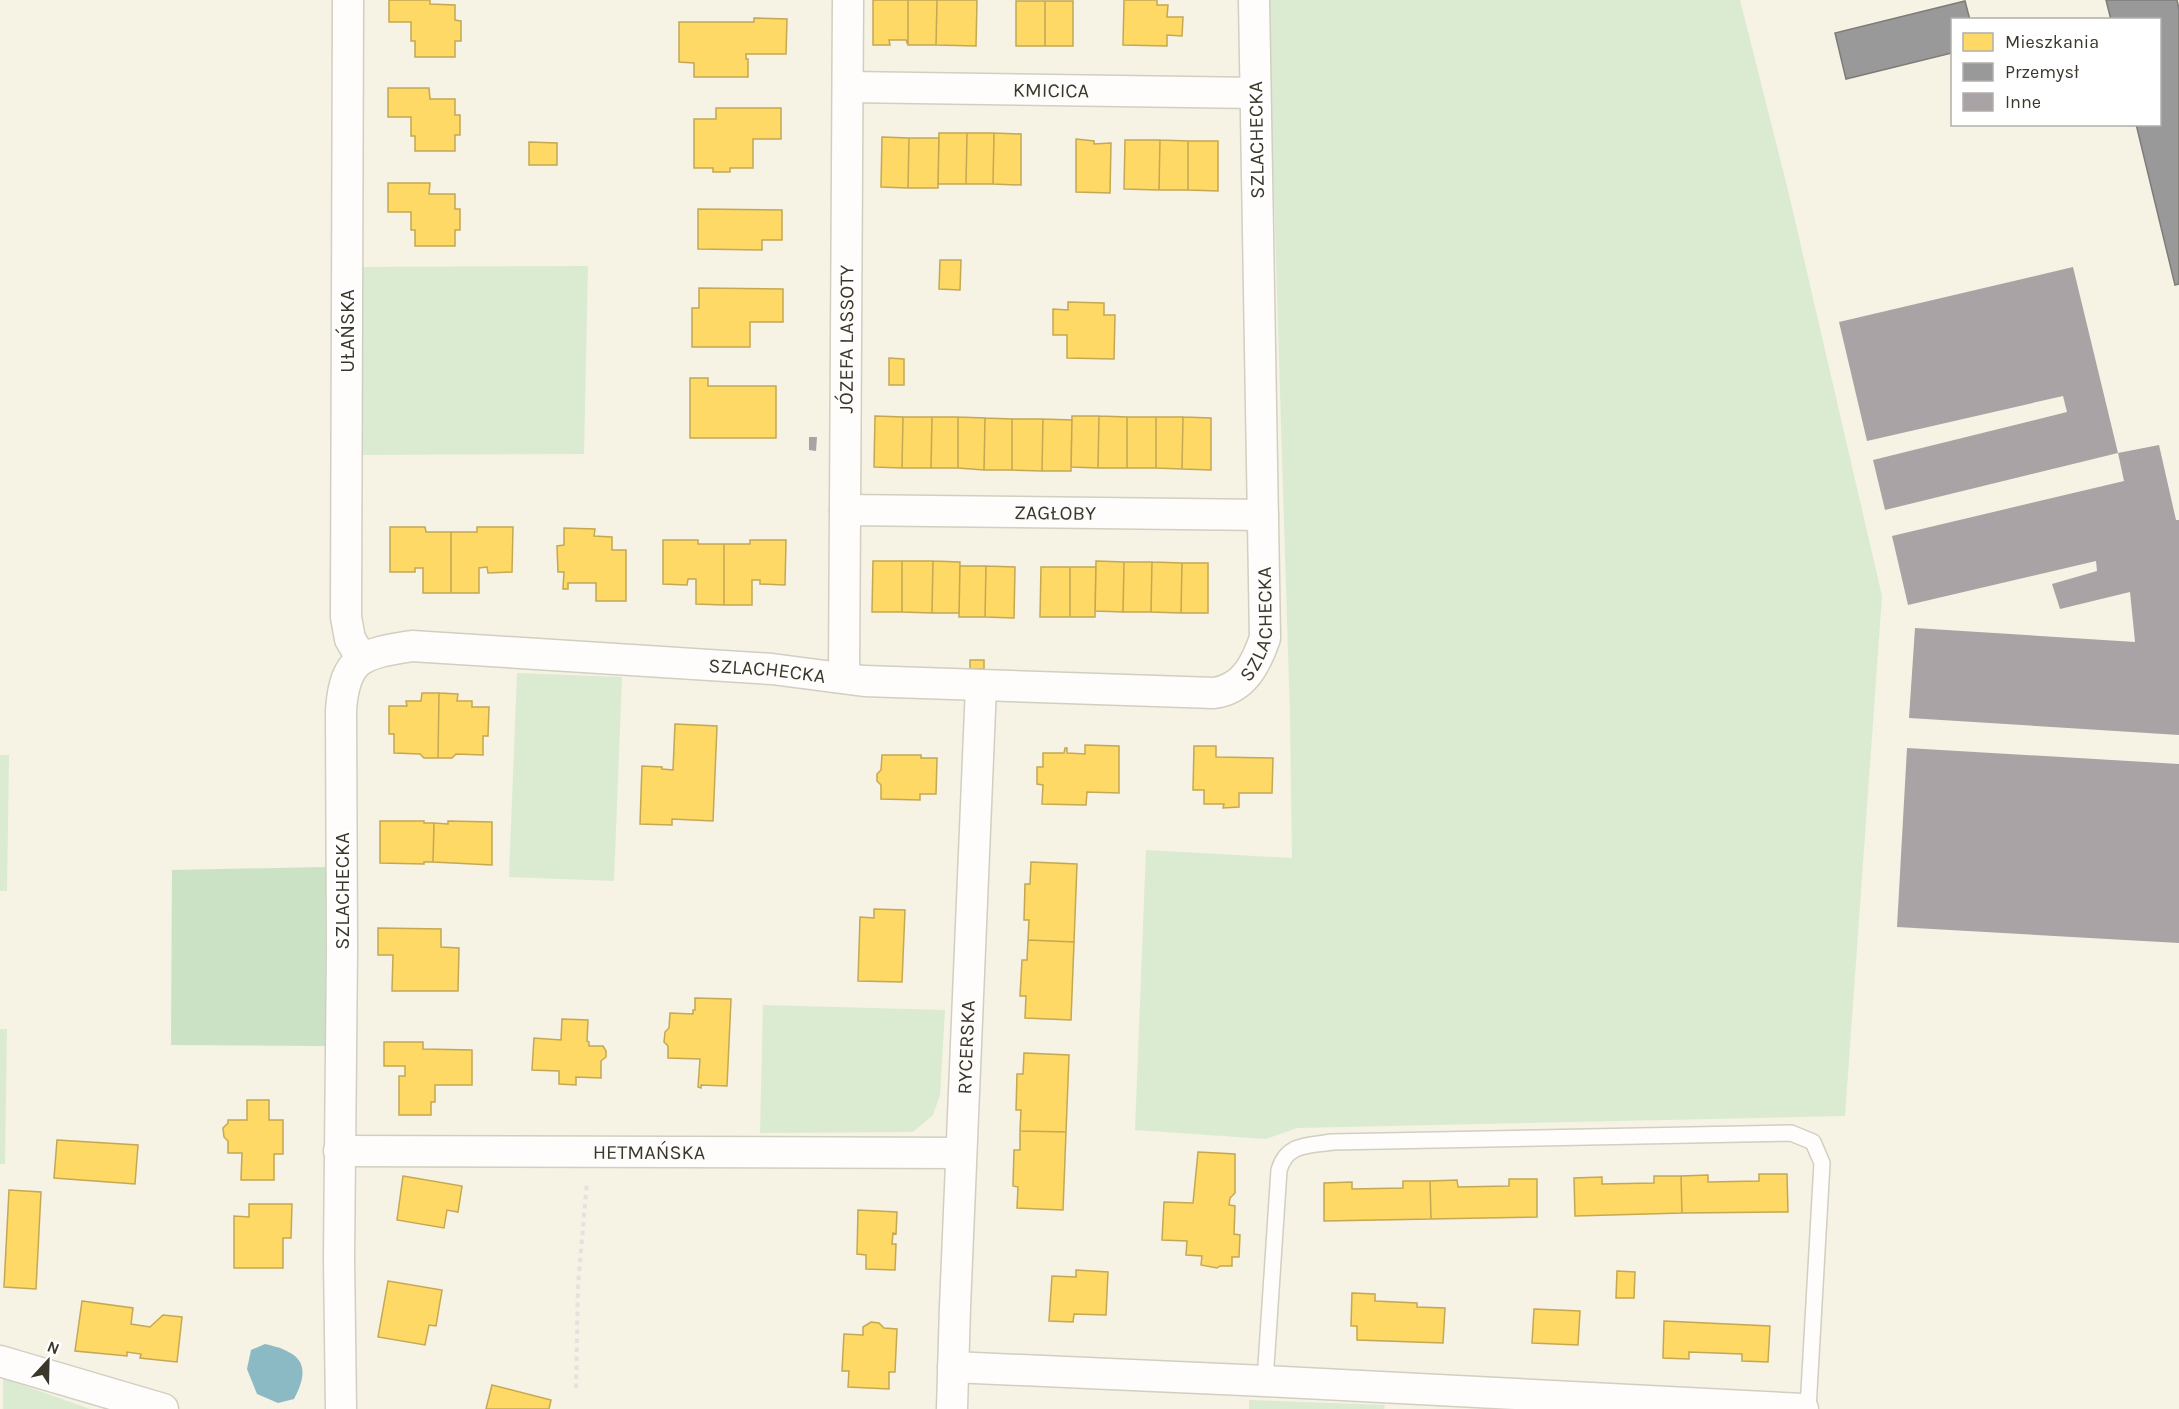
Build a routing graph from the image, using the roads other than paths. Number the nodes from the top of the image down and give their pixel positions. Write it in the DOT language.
graph roads {
  1 [pos="348,0"];
  2 [pos="848,0"];
  3 [pos="1254,0"];
  4 [pos="849,87"];
  5 [pos="1255,93"];
  6 [pos="845,510"];
  7 [pos="1263,515"];
  8 [pos="362,659"];
  9 [pos="844,678"];
  10 [pos="981,686"];
  11 [pos="339,1151"];
  12 [pos="961,1153"];
  13 [pos="0,1360"];
  14 [pos="953,1367"];
  15 [pos="1265,1381"];
  16 [pos="164,1409"];
  17 [pos="341,1409"];
  18 [pos="952,1409"];
  19 [pos="1803,1409"];
  20 [pos="1808,1409"];
  1 -- 8 [label="street, UŁAŃSKA"];
  2 -- 4 [label="street, JÓZEFA LASSOTY"];
  3 -- 5 [label="street, SZLACHECKA"];
  4 -- 5 [label="street, KMICICA"];
  4 -- 6 [label="street, JÓZEFA LASSOTY"];
  5 -- 7 [label="street, SZLACHECKA"];
  6 -- 7 [label="street, ZAGŁOBY"];
  6 -- 9 [label="street, JÓZEFA LASSOTY"];
  7 -- 10 [label="street, SZLACHECKA"];
  8 -- 9 [label="street, SZLACHECKA"];
  8 -- 11 [label="street, SZLACHECKA"];
  9 -- 10 [label="street, SZLACHECKA"];
  10 -- 12 [label="street, RYCERSKA"];
  11 -- 12 [label="street, HETMAŃSKA"];
  11 -- 17 [label="street, SZLACHECKA"];
  12 -- 14 [label="street, RYCERSKA"];
  13 -- 16 [label="street"];
  14 -- 15 [label="street"];
  14 -- 18 [label="street, RYCERSKA"];
  15 -- 19 [label="street"];
  15 -- 20 [label="lane"];
}
